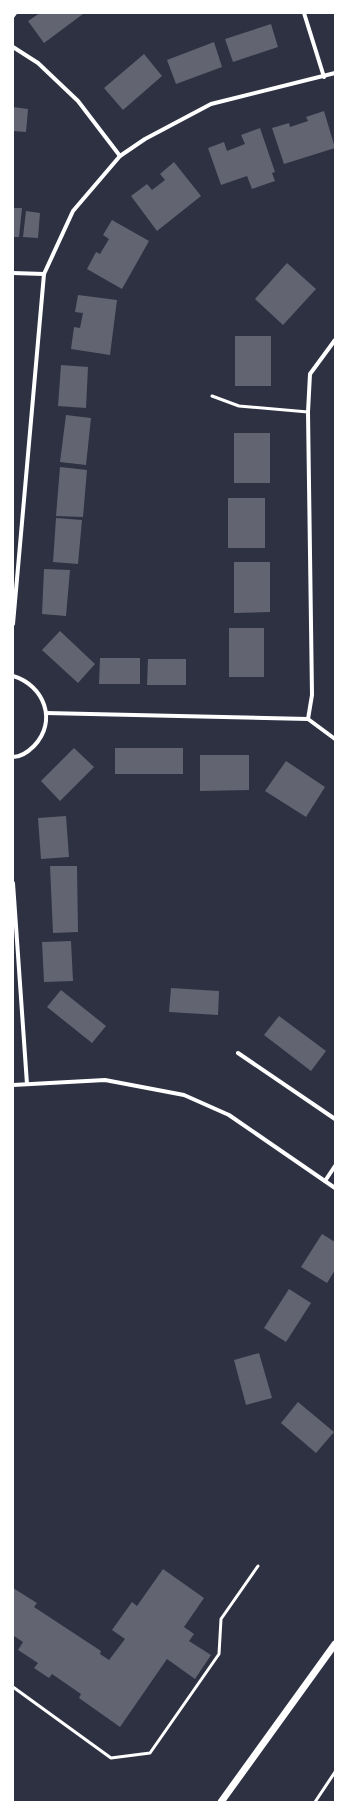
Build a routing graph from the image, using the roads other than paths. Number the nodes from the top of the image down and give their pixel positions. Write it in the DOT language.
graph roads {
  1 [pos="304,13"];
  2 [pos="13,48"];
  3 [pos="335,73"];
  4 [pos="324,77"];
  5 [pos="120,156"];
  6 [pos="13,273"];
  7 [pos="44,274"];
  8 [pos="335,340"];
  9 [pos="212,396"];
  10 [pos="308,412"];
  11 [pos="13,624"];
  12 [pos="13,676"];
  13 [pos="46,713"];
  14 [pos="308,719"];
  15 [pos="335,740"];
  16 [pos="13,757"];
  17 [pos="13,883"];
  18 [pos="238,1053"];
  19 [pos="27,1084"];
  20 [pos="13,1085"];
  21 [pos="335,1119"];
  22 [pos="335,1166"];
  23 [pos="326,1182"];
  24 [pos="335,1188"];
  25 [pos="258,1566"];
  26 [pos="335,1644"];
  27 [pos="13,1687"];
  28 [pos="335,1772"];
  29 [pos="221,1802"];
  30 [pos="314,1802"];
  1 -- 4 [label="street"];
  2 -- 5 [label="street"];
  3 -- 4 [label="street"];
  4 -- 5 [label="street"];
  5 -- 7 [label="street"];
  6 -- 7 [label="street"];
  7 -- 11 [label="street"];
  8 -- 10 [label="street"];
  9 -- 10 [label="lane"];
  10 -- 14 [label="street"];
  12 -- 13 [label="street"];
  13 -- 14 [label="street"];
  13 -- 16 [label="street"];
  14 -- 15 [label="street"];
  17 -- 19 [label="street"];
  18 -- 21 [label="street"];
  19 -- 20 [label="street"];
  19 -- 23 [label="street"];
  22 -- 23 [label="street"];
  23 -- 24 [label="street"];
  25 -- 27 [label="lane"];
  26 -- 29 [label="street"];
  28 -- 30 [label="lane"];
}
